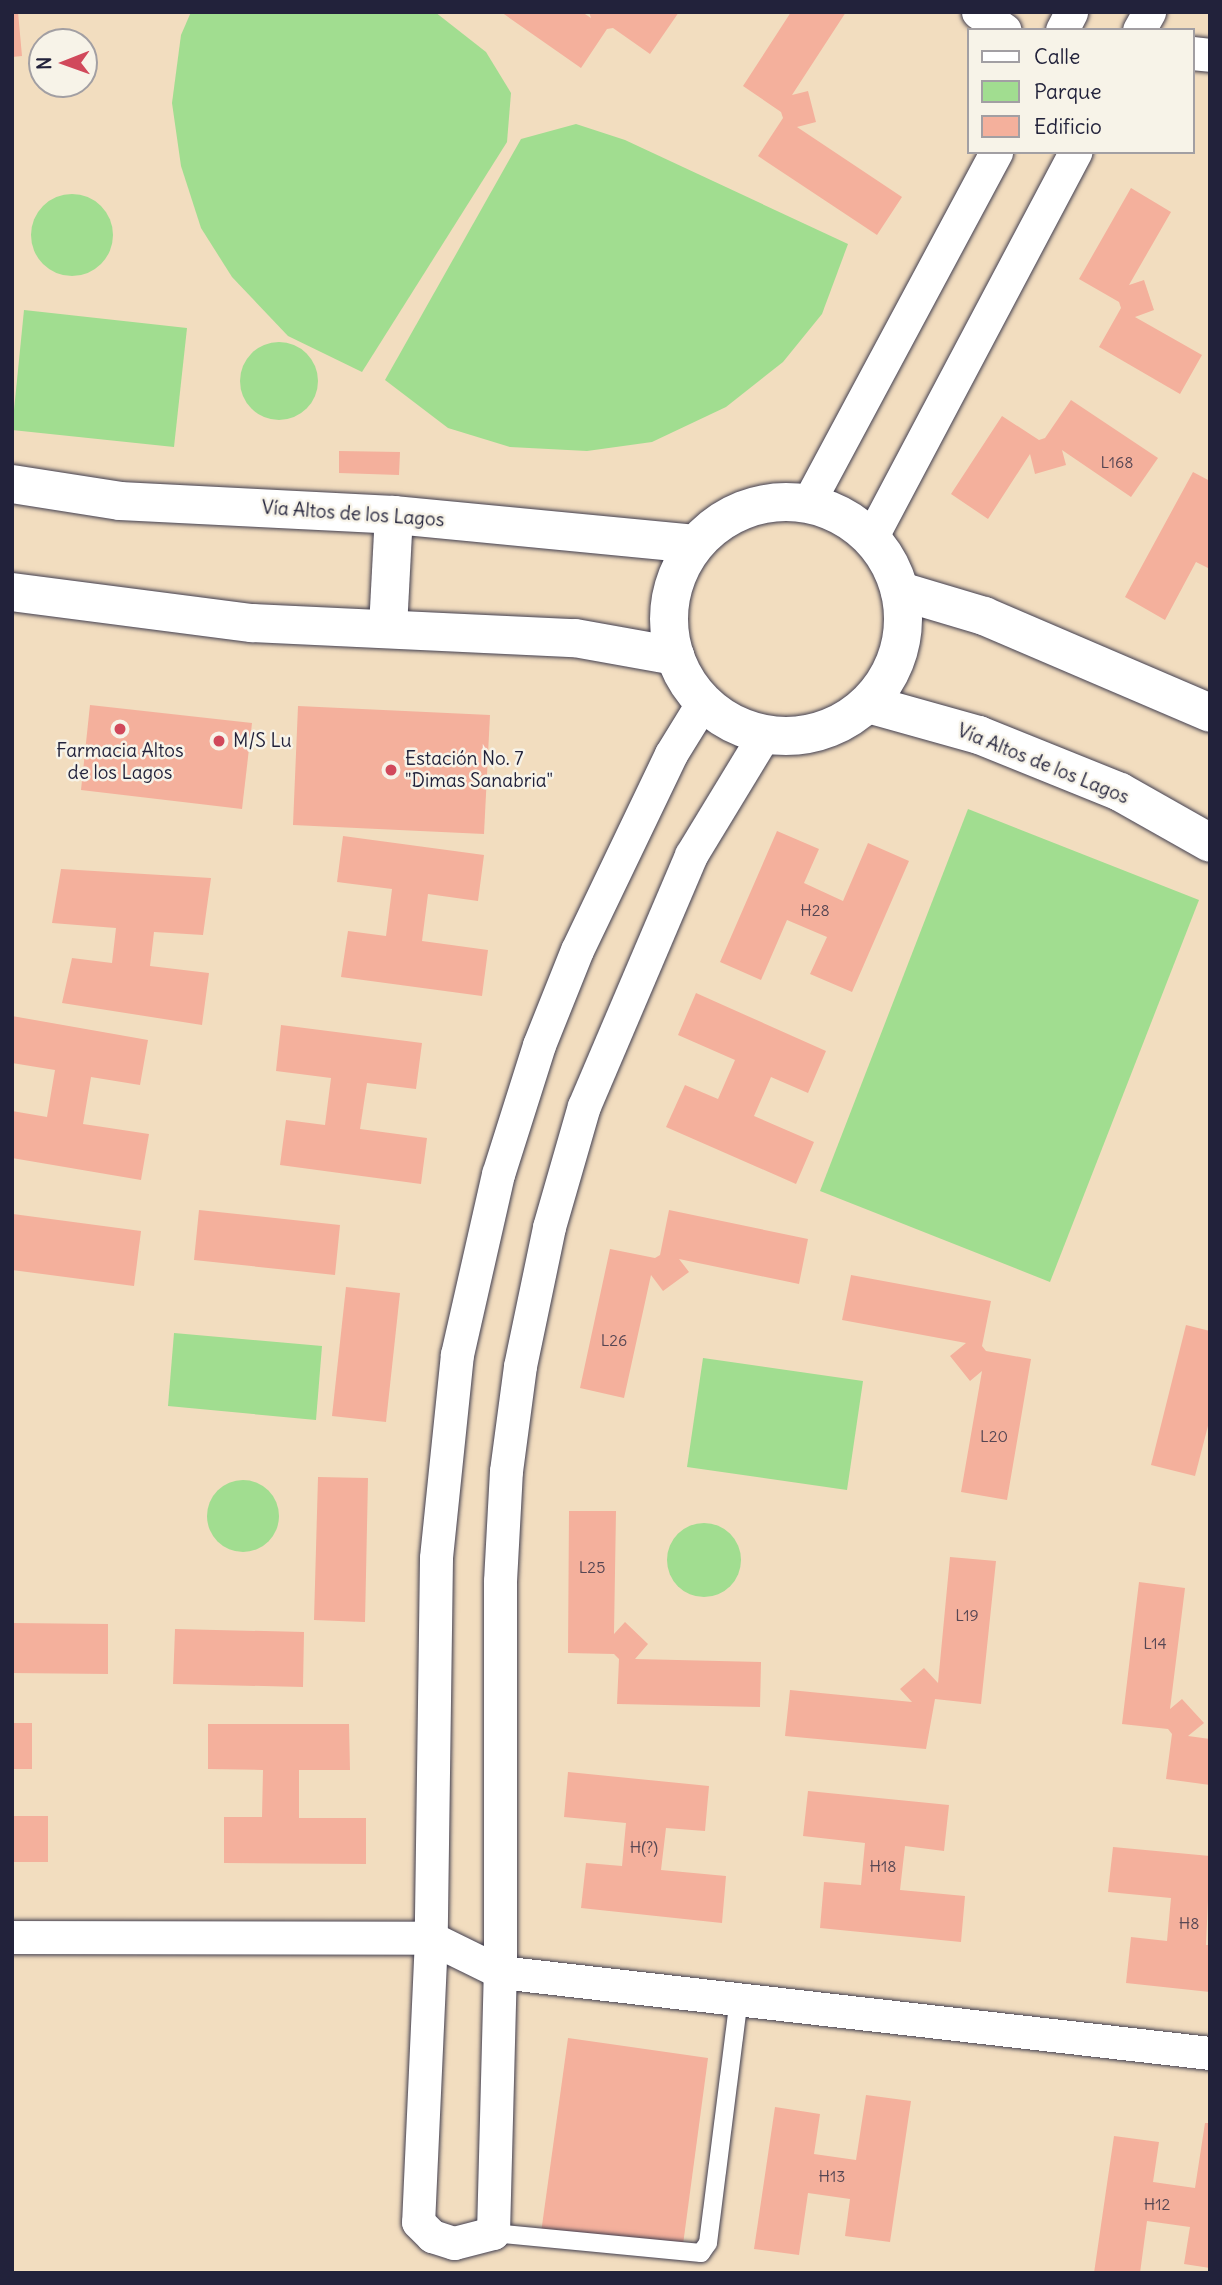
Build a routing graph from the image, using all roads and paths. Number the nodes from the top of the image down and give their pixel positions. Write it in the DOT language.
graph roads {
  1 [pos="978,12"];
  2 [pos="1070,12"];
  3 [pos="1149,12"];
  4 [pos="1002,28"];
  5 [pos="1063,28"];
  6 [pos="1140,28"];
  7 [pos="995,154"];
  8 [pos="1074,154"];
  9 [pos="12,484"];
  10 [pos="808,503"];
  11 [pos="394,515"];
  12 [pos="871,538"];
  13 [pos="695,544"];
  14 [pos="900,591"];
  15 [pos="12,592"];
  16 [pos="387,628"];
  17 [pos="675,656"];
  18 [pos="703,702"];
  19 [pos="868,704"];
  20 [pos="1210,713"];
  21 [pos="764,735"];
  22 [pos="1210,843"];
  23 [pos="12,1937"];
  24 [pos="430,1938"];
  25 [pos="500,1972"];
  26 [pos="739,1996"];
  27 [pos="1210,2053"];
  28 [pos="494,2233"];
  1 -- 4 [label="street"];
  2 -- 5 [label="street"];
  3 -- 6 [label="street"];
  7 -- 10 [label="street"];
  8 -- 12 [label="street"];
  9 -- 11 [label="street, Vía Altos de los Lagos"];
  10 -- 12 [label="street"];
  10 -- 13 [label="street"];
  11 -- 13 [label="street, Vía Altos de los Lagos"];
  11 -- 16 [label="street"];
  12 -- 14 [label="street"];
  13 -- 17 [label="street"];
  14 -- 19 [label="street"];
  14 -- 20 [label="street"];
  15 -- 16 [label="street"];
  16 -- 17 [label="street"];
  17 -- 18 [label="street"];
  18 -- 21 [label="street"];
  18 -- 24 [label="street"];
  19 -- 21 [label="street"];
  19 -- 22 [label="street, Vía Altos de los Lagos"];
  21 -- 25 [label="street"];
  23 -- 24 [label="street"];
  24 -- 25 [label="street"];
  24 -- 28 [label="street"];
  25 -- 26 [label="street"];
  25 -- 28 [label="street"];
  26 -- 27 [label="street"];
  26 -- 28 [label="lane"];
}
